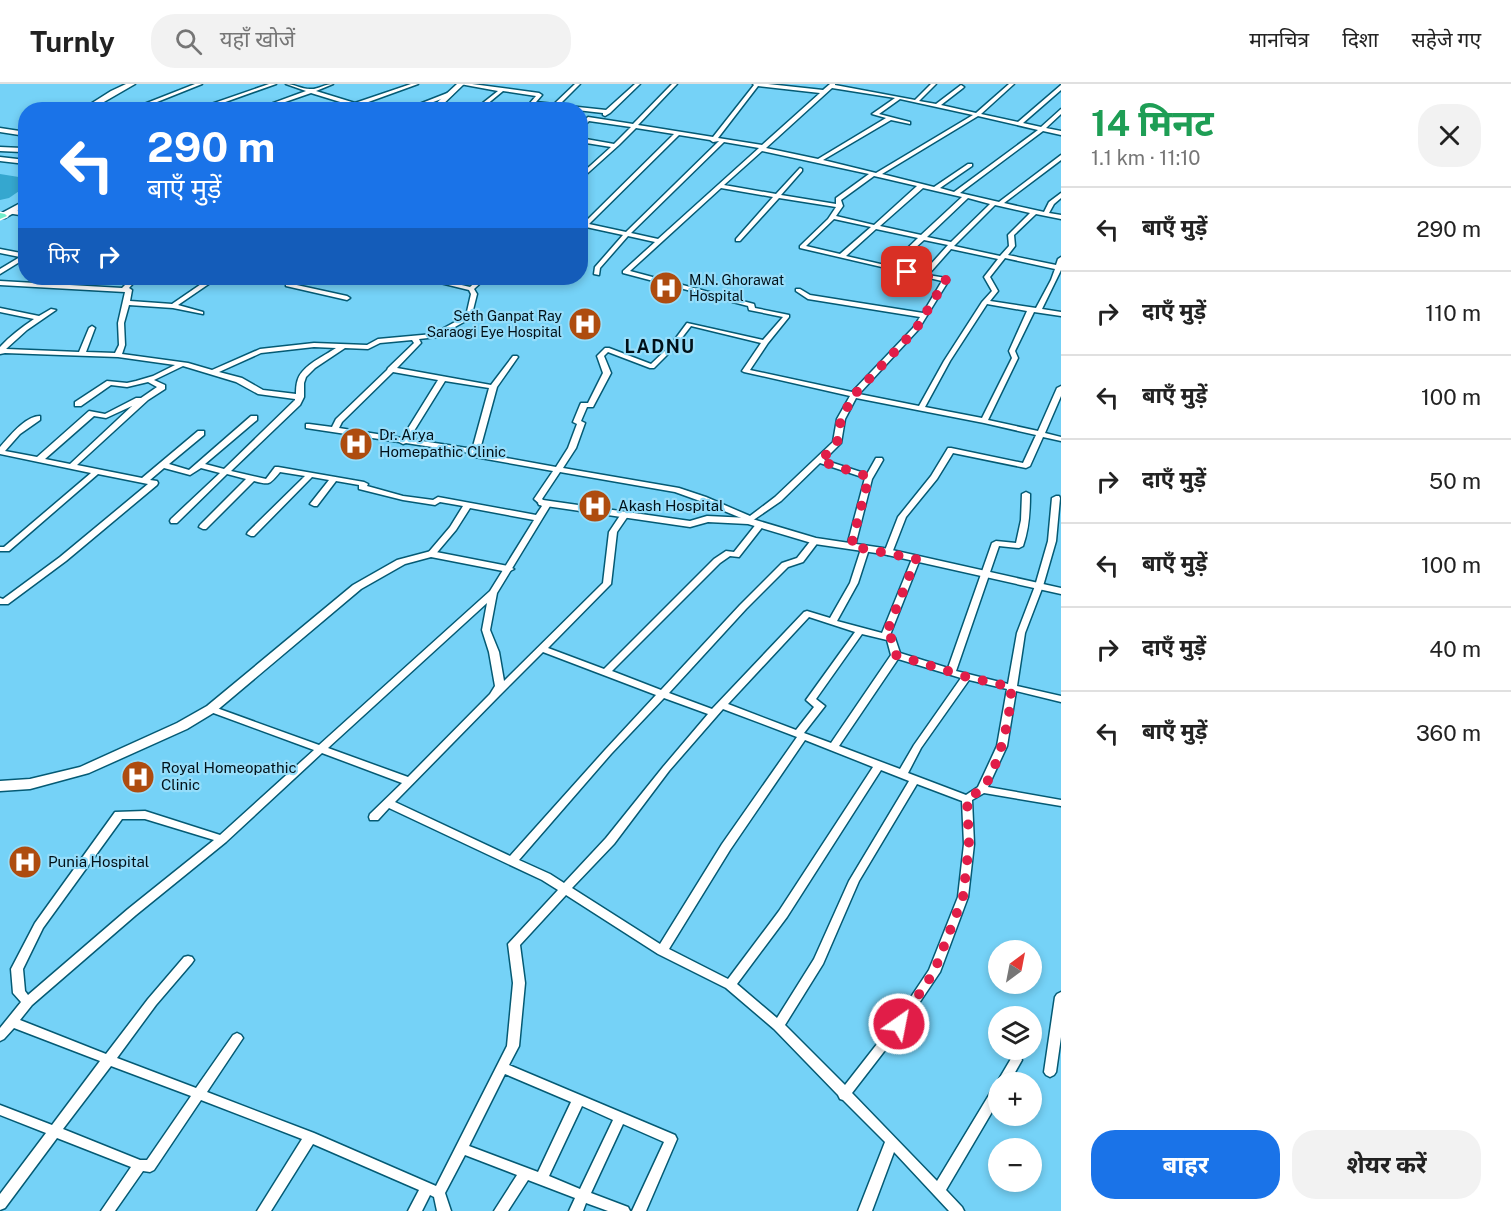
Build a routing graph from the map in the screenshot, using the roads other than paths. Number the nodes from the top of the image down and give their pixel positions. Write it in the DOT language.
graph roads {
  1 [pos="132,84"];
  2 [pos="200,84"];
  3 [pos="274,84"];
  4 [pos="288,84"];
  5 [pos="331,84"];
  6 [pos="416,84"];
  7 [pos="462,84"];
  8 [pos="531,84"];
  9 [pos="578,84"];
  10 [pos="638,84"];
  11 [pos="675,84"];
  12 [pos="756,84"];
  13 [pos="934,84"];
  14 [pos="1012,84"];
  15 [pos="779,85"];
  16 [pos="832,85"];
  17 [pos="961,87"];
  18 [pos="1061,87"];
  19 [pos="502,90"];
  20 [pos="309,92"];
  21 [pos="825,92"];
  22 [pos="521,93"];
  23 [pos="450,94"];
  24 [pos="899,98"];
  25 [pos="915,101"];
  26 [pos="97,102"];
  27 [pos="152,102"];
  28 [pos="220,102"];
  29 [pos="280,102"];
  30 [pos="347,102"];
  31 [pos="361,102"];
  32 [pos="428,102"];
  33 [pos="441,102"];
  34 [pos="486,102"];
  35 [pos="534,102"];
  36 [pos="559,102"];
  37 [pos="937,106"];
  38 [pos="588,110"];
  39 [pos="1061,111"];
  40 [pos="608,112"];
  41 [pos="975,116"];
  42 [pos="890,118"];
  43 [pos="588,119"];
  44 [pos="598,120"];
  45 [pos="908,123"];
  46 [pos="1019,124"];
  47 [pos="634,125"];
  48 [pos="1042,129"];
  49 [pos="0,130"];
  50 [pos="18,133"];
  51 [pos="678,133"];
  52 [pos="1061,133"];
  53 [pos="713,140"];
  54 [pos="588,141"];
  55 [pos="722,141"];
  56 [pos="614,146"];
  57 [pos="763,148"];
  58 [pos="0,149"];
  59 [pos="18,150"];
  60 [pos="1061,157"];
  61 [pos="0,159"];
  62 [pos="820,160"];
  63 [pos="18,161"];
  64 [pos="970,165"];
  65 [pos="588,170"];
  66 [pos="800,170"];
  67 [pos="876,174"];
  68 [pos="719,186"];
  69 [pos="921,186"];
  70 [pos="935,189"];
  71 [pos="955,194"];
  72 [pos="1061,195"];
  73 [pos="967,196"];
  74 [pos="776,197"];
  75 [pos="997,203"];
  76 [pos="840,206"];
  77 [pos="18,207"];
  78 [pos="1034,212"];
  79 [pos="1046,214"];
  80 [pos="18,215"];
  81 [pos="3,216"];
  82 [pos="832,217"];
  83 [pos="1061,217"];
  84 [pos="588,220"];
  85 [pos="588,227"];
  86 [pos="873,227"];
  87 [pos="627,234"];
  88 [pos="922,237"];
  89 [pos="738,240"];
  90 [pos="659,241"];
  91 [pos="951,245"];
  92 [pos="0,251"];
  93 [pos="18,255"];
  94 [pos="842,256"];
  95 [pos="1003,257"];
  96 [pos="1061,259"];
  97 [pos="18,260"];
  98 [pos="891,267"];
  99 [pos="1060,267"];
  100 [pos="0,272"];
  101 [pos="597,274"];
  102 [pos="923,276"];
  103 [pos="0,283"];
  104 [pos="18,284"];
  105 [pos="62,285"];
  106 [pos="128,285"];
  107 [pos="204,285"];
  108 [pos="288,285"];
  109 [pos="455,285"];
  110 [pos="475,285"];
  111 [pos="86,286"];
  112 [pos="471,289"];
  113 [pos="123,290"];
  114 [pos="798,290"];
  115 [pos="347,298"];
  116 [pos="985,302"];
  117 [pos="126,303"];
  118 [pos="173,306"];
  119 [pos="0,310"];
  120 [pos="53,310"];
  121 [pos="1034,310"];
  122 [pos="201,313"];
  123 [pos="1061,314"];
  124 [pos="923,315"];
  125 [pos="40,318"];
  126 [pos="92,328"];
  127 [pos="415,339"];
  128 [pos="765,342"];
  129 [pos="342,347"];
  130 [pos="0,352"];
  131 [pos="82,353"];
  132 [pos="118,355"];
  133 [pos="515,357"];
  134 [pos="180,365"];
  135 [pos="390,369"];
  136 [pos="215,371"];
  137 [pos="147,379"];
  138 [pos="442,379"];
  139 [pos="493,387"];
  140 [pos="1061,388"];
  141 [pos="854,395"];
  142 [pos="300,397"];
  143 [pos="145,398"];
  144 [pos="78,404"];
  145 [pos="921,408"];
  146 [pos="37,418"];
  147 [pos="254,418"];
  148 [pos="984,421"];
  149 [pos="309,426"];
  150 [pos="334,430"];
  151 [pos="201,433"];
  152 [pos="1041,435"];
  153 [pos="1061,439"];
  154 [pos="404,442"];
  155 [pos="0,452"];
  156 [pos="475,455"];
  157 [pos="40,459"];
  158 [pos="879,460"];
  159 [pos="820,461"];
  160 [pos="162,465"];
  161 [pos="198,465"];
  162 [pos="72,466"];
  163 [pos="558,470"];
  164 [pos="97,471"];
  165 [pos="226,472"];
  166 [pos="310,475"];
  167 [pos="869,477"];
  168 [pos="252,478"];
  169 [pos="334,478"];
  170 [pos="144,481"];
  171 [pos="1026,494"];
  172 [pos="1056,498"];
  173 [pos="543,503"];
  174 [pos="314,504"];
  175 [pos="468,504"];
  176 [pos="624,516"];
  177 [pos="538,518"];
  178 [pos="174,521"];
  179 [pos="753,522"];
  180 [pos="203,527"];
  181 [pos="251,534"];
  182 [pos="814,541"];
  183 [pos="851,546"];
  184 [pos="0,549"];
  185 [pos="866,549"];
  186 [pos="888,553"];
  187 [pos="430,554"];
  188 [pos="916,559"];
  189 [pos="508,569"];
  190 [pos="986,574"];
  191 [pos="1039,586"];
  192 [pos="1061,591"];
  193 [pos="493,593"];
  194 [pos="0,601"];
  195 [pos="832,622"];
  196 [pos="860,632"];
  197 [pos="885,637"];
  198 [pos="543,649"];
  199 [pos="896,655"];
  200 [pos="951,672"];
  201 [pos="605,673"];
  202 [pos="967,677"];
  203 [pos="1011,687"];
  204 [pos="662,694"];
  205 [pos="494,696"];
  206 [pos="1061,699"];
  207 [pos="722,705"];
  208 [pos="211,710"];
  209 [pos="714,713"];
  210 [pos="801,735"];
  211 [pos="833,747"];
  212 [pos="322,748"];
  213 [pos="879,765"];
  214 [pos="902,774"];
  215 [pos="915,779"];
  216 [pos="408,781"];
  217 [pos="0,786"];
  218 [pos="982,789"];
  219 [pos="967,799"];
  220 [pos="387,803"];
  221 [pos="1061,803"];
  222 [pos="374,817"];
  223 [pos="222,839"];
  224 [pos="512,861"];
  225 [pos="566,890"];
  226 [pos="662,951"];
  227 [pos="188,960"];
  228 [pos="730,985"];
  229 [pos="1061,997"];
  230 [pos="28,1002"];
  231 [pos="11,1022"];
  232 [pos="778,1026"];
  233 [pos="0,1036"];
  234 [pos="237,1038"];
  235 [pos="108,1060"];
  236 [pos="1016,1060"];
  237 [pos="502,1067"];
  238 [pos="1009,1072"];
  239 [pos="1050,1072"];
  240 [pos="198,1095"];
  241 [pos="844,1095"];
  242 [pos="579,1099"];
  243 [pos="988,1107"];
  244 [pos="0,1110"];
  245 [pos="620,1117"];
  246 [pos="54,1131"];
  247 [pos="310,1137"];
  248 [pos="892,1141"];
  249 [pos="461,1148"];
  250 [pos="140,1165"];
  251 [pos="525,1173"];
  252 [pos="541,1179"];
  253 [pos="433,1190"];
  254 [pos="938,1191"];
  255 [pos="584,1196"];
  256 [pos="0,1204"];
  257 [pos="108,1211"];
  258 [pos="264,1211"];
  259 [pos="415,1211"];
  260 [pos="444,1211"];
  261 [pos="501,1211"];
  262 [pos="576,1211"];
  263 [pos="623,1211"];
  264 [pos="639,1211"];
  265 [pos="865,1211"];
  266 [pos="957,1211"];
  1 -- 26 [label="street"];
  2 -- 27 [label="street"];
  3 -- 28 [label="street"];
  4 -- 20 [label="street"];
  5 -- 20 [label="street"];
  6 -- 31 [label="street"];
  7 -- 19 [label="street"];
  7 -- 23 [label="street"];
  8 -- 22 [label="street"];
  9 -- 36 [label="street"];
  10 -- 40 [label="street"];
  11 -- 47 [label="street"];
  12 -- 15 [label="street"];
  12 -- 53 [label="street"];
  13 -- 25 [label="street"];
  14 -- 41 [label="street"];
  15 -- 21 [label="street"];
  16 -- 21 [label="street"];
  16 -- 24 [label="street"];
  17 -- 37 [label="street"];
  18 -- 46 [label="street"];
  19 -- 22 [label="street"];
  19 -- 34 [label="street"];
  20 -- 29 [label="street"];
  20 -- 30 [label="street"];
  21 -- 57 [label="street"];
  22 -- 35 [label="street"];
  23 -- 32 [label="street"];
  23 -- 33 [label="street"];
  24 -- 25 [label="street"];
  24 -- 42 [label="street"];
  25 -- 37 [label="street"];
  37 -- 41 [label="street"];
  38 -- 40 [label="street"];
  39 -- 48 [label="street"];
  40 -- 44 [label="street"];
  41 -- 46 [label="street"];
  41 -- 67 [label="street"];
  42 -- 45 [label="street"];
  42 -- 62 [label="street"];
  43 -- 44 [label="street"];
  44 -- 47 [label="street"];
  46 -- 48 [label="street"];
  47 -- 51 [label="street"];
  47 -- 56 [label="street"];
  48 -- 52 [label="street"];
  48 -- 71 [label="street"];
  49 -- 50 [label="street"];
  51 -- 53 [label="street"];
  51 -- 84 [label="street"];
  53 -- 55 [label="street"];
  54 -- 56 [label="street"];
  55 -- 57 [label="street"];
  55 -- 87 [label="street"];
  56 -- 65 [label="street"];
  57 -- 62 [label="street"];
  57 -- 68 [label="street"];
  58 -- 59 [label="street"];
  60 -- 75 [label="street"];
  61 -- 63 [label="street"];
  62 -- 67 [label="street"];
  64 -- 70 [label="street"];
  66 -- 74 [label="street"];
  67 -- 69 [label="street"];
  67 -- 76 [label="street"];
  68 -- 74 [label="street"];
  68 -- 90 [label="street"];
  69 -- 70 [label="street"];
  69 -- 86 [label="street"];
  70 -- 71 [label="street"];
  71 -- 73 [label="street"];
  72 -- 79 [label="street"];
  73 -- 75 [label="street"];
  73 -- 88 [label="street"];
  74 -- 76 [label="street"];
  74 -- 89 [label="street"];
  75 -- 78 [label="street"];
  75 -- 91 [label="street"];
  76 -- 82 [label="street"];
  77 -- 81 [label="street"];
  78 -- 79 [label="street"];
  78 -- 95 [label="street"];
  79 -- 83 [label="street"];
  80 -- 81 [label="street"];
  82 -- 86 [label="street"];
  82 -- 94 [label="street"];
  85 -- 87 [label="street"];
  86 -- 88 [label="street"];
  86 -- 94 [label="street"];
  87 -- 90 [label="street"];
  87 -- 101 [label="street"];
  88 -- 91 [label="street"];
  88 -- 98 [label="street"];
  90 -- 128 [label="street"];
  91 -- 95 [label="street"];
  91 -- 102 [label="street"];
  92 -- 93 [label="street"];
  94 -- 98 [label="street"];
  95 -- 99 [label="street"];
  95 -- 116 [label="street"];
  96 -- 99 [label="street"];
  97 -- 100 [label="street"];
  98 -- 102 [label="street"];
  99 -- 121 [label="street"];
  102 -- 124 [label="street"];
  103 -- 104 [label="street"];
  105 -- 111 [label="street"];
  106 -- 113 [label="street"];
  107 -- 118 [label="street"];
  108 -- 115 [label="street"];
  109 -- 112 [label="street"];
  110 -- 112 [label="street"];
  111 -- 113 [label="street"];
  112 -- 127 [label="street"];
  113 -- 117 [label="street"];
  114 -- 124 [label="street"];
  116 -- 121 [label="street"];
  116 -- 145 [label="street"];
  117 -- 118 [label="street"];
  117 -- 132 [label="street"];
  118 -- 122 [label="street"];
  119 -- 125 [label="street"];
  120 -- 125 [label="street"];
  121 -- 123 [label="street"];
  121 -- 148 [label="street"];
  124 -- 141 [label="street"];
  125 -- 130 [label="street"];
  126 -- 131 [label="street"];
  127 -- 129 [label="street"];
  127 -- 135 [label="street"];
  128 -- 141 [label="street"];
  128 -- 163 [label="street"];
  129 -- 136 [label="street"];
  129 -- 142 [label="street"];
  130 -- 131 [label="street"];
  131 -- 132 [label="street"];
  132 -- 134 [label="street"];
  133 -- 139 [label="street"];
  134 -- 136 [label="street"];
  134 -- 137 [label="street"];
  135 -- 138 [label="street"];
  135 -- 150 [label="street"];
  136 -- 142 [label="street"];
  137 -- 143 [label="street"];
  137 -- 144 [label="street"];
  138 -- 139 [label="street"];
  138 -- 154 [label="street"];
  139 -- 156 [label="street"];
  140 -- 152 [label="street"];
  141 -- 145 [label="street"];
  141 -- 159 [label="street"];
  142 -- 165 [label="street"];
  143 -- 157 [label="street"];
  143 -- 162 [label="street"];
  145 -- 148 [label="street"];
  146 -- 155 [label="street"];
  147 -- 161 [label="street"];
  148 -- 152 [label="street"];
  149 -- 150 [label="street"];
  150 -- 154 [label="street"];
  151 -- 160 [label="street"];
  152 -- 153 [label="street"];
  152 -- 186 [label="street"];
  154 -- 156 [label="street"];
  155 -- 157 [label="street"];
  156 -- 163 [label="street"];
  157 -- 162 [label="street"];
  158 -- 167 [label="street"];
  159 -- 167 [label="street"];
  159 -- 179 [label="street"];
  160 -- 161 [label="street"];
  160 -- 170 [label="street"];
  161 -- 165 [label="street"];
  162 -- 164 [label="street"];
  163 -- 173 [label="street"];
  163 -- 179 [label="street"];
  164 -- 170 [label="street"];
  164 -- 184 [label="street"];
  165 -- 168 [label="street"];
  165 -- 178 [label="street"];
  166 -- 168 [label="street"];
  166 -- 169 [label="street"];
  166 -- 181 [label="street"];
  167 -- 183 [label="street"];
  168 -- 180 [label="street"];
  169 -- 174 [label="street"];
  169 -- 175 [label="street"];
  170 -- 194 [label="street"];
  171 -- 190 [label="street"];
  172 -- 191 [label="street"];
  173 -- 176 [label="street"];
  173 -- 177 [label="street"];
  175 -- 177 [label="street"];
  175 -- 187 [label="street"];
  176 -- 179 [label="street"];
  176 -- 198 [label="street"];
  177 -- 189 [label="street"];
  179 -- 182 [label="street"];
  179 -- 201 [label="street"];
  182 -- 183 [label="street"];
  182 -- 204 [label="street"];
  183 -- 185 [label="street"];
  185 -- 186 [label="street"];
  185 -- 195 [label="street"];
  186 -- 188 [label="street"];
  187 -- 189 [label="street"];
  187 -- 208 [label="street"];
  188 -- 190 [label="street"];
  188 -- 197 [label="street"];
  189 -- 193 [label="street"];
  190 -- 191 [label="street"];
  190 -- 200 [label="street"];
  191 -- 192 [label="street"];
  191 -- 203 [label="street"];
  193 -- 205 [label="street"];
  193 -- 212 [label="street"];
  195 -- 196 [label="street"];
  195 -- 207 [label="street"];
  196 -- 197 [label="street"];
  196 -- 210 [label="street"];
  197 -- 199 [label="street"];
  198 -- 201 [label="street"];
  198 -- 205 [label="street"];
  199 -- 200 [label="street"];
  199 -- 211 [label="street"];
  200 -- 202 [label="street"];
  201 -- 204 [label="street"];
  202 -- 203 [label="street"];
  202 -- 214 [label="street"];
  203 -- 206 [label="street"];
  203 -- 218 [label="street"];
  204 -- 209 [label="street"];
  204 -- 224 [label="street"];
  205 -- 216 [label="street"];
  207 -- 209 [label="street"];
  207 -- 210 [label="street"];
  208 -- 212 [label="street"];
  208 -- 217 [label="street"];
  209 -- 225 [label="street"];
  210 -- 211 [label="street"];
  210 -- 226 [label="street"];
  211 -- 213 [label="street"];
  212 -- 216 [label="street"];
  212 -- 223 [label="street"];
  213 -- 214 [label="street"];
  213 -- 228 [label="street"];
  214 -- 215 [label="street"];
  215 -- 219 [label="street"];
  215 -- 232 [label="street"];
  216 -- 220 [label="street"];
  218 -- 219 [label="street"];
  218 -- 221 [label="street"];
  219 -- 241 [label="street"];
  220 -- 222 [label="street"];
  220 -- 224 [label="street"];
  223 -- 230 [label="street"];
  223 -- 230 [label="street"];
  224 -- 225 [label="street"];
  225 -- 226 [label="street"];
  225 -- 237 [label="street"];
  226 -- 228 [label="street"];
  227 -- 235 [label="street"];
  228 -- 232 [label="street"];
  229 -- 239 [label="street"];
  230 -- 231 [label="street"];
  231 -- 233 [label="street"];
  231 -- 235 [label="street"];
  232 -- 241 [label="street"];
  234 -- 240 [label="street"];
  235 -- 240 [label="street"];
  235 -- 246 [label="street"];
  236 -- 238 [label="street"];
  237 -- 242 [label="street"];
  237 -- 249 [label="street"];
  240 -- 247 [label="street"];
  240 -- 250 [label="street"];
  241 -- 248 [label="street"];
  242 -- 245 [label="street"];
  242 -- 252 [label="street"];
  243 -- 254 [label="street"];
  244 -- 246 [label="street"];
  245 -- 255 [label="street"];
  245 -- 264 [label="street"];
  246 -- 250 [label="street"];
  246 -- 256 [label="street"];
  247 -- 253 [label="street"];
  247 -- 258 [label="street"];
  248 -- 254 [label="street"];
  248 -- 265 [label="street"];
  249 -- 251 [label="street"];
  249 -- 253 [label="street"];
  250 -- 257 [label="street"];
  251 -- 252 [label="street"];
  251 -- 261 [label="street"];
  252 -- 255 [label="street"];
  253 -- 259 [label="street"];
  253 -- 260 [label="street"];
  254 -- 266 [label="street"];
  255 -- 262 [label="street"];
  255 -- 263 [label="street"];
}
